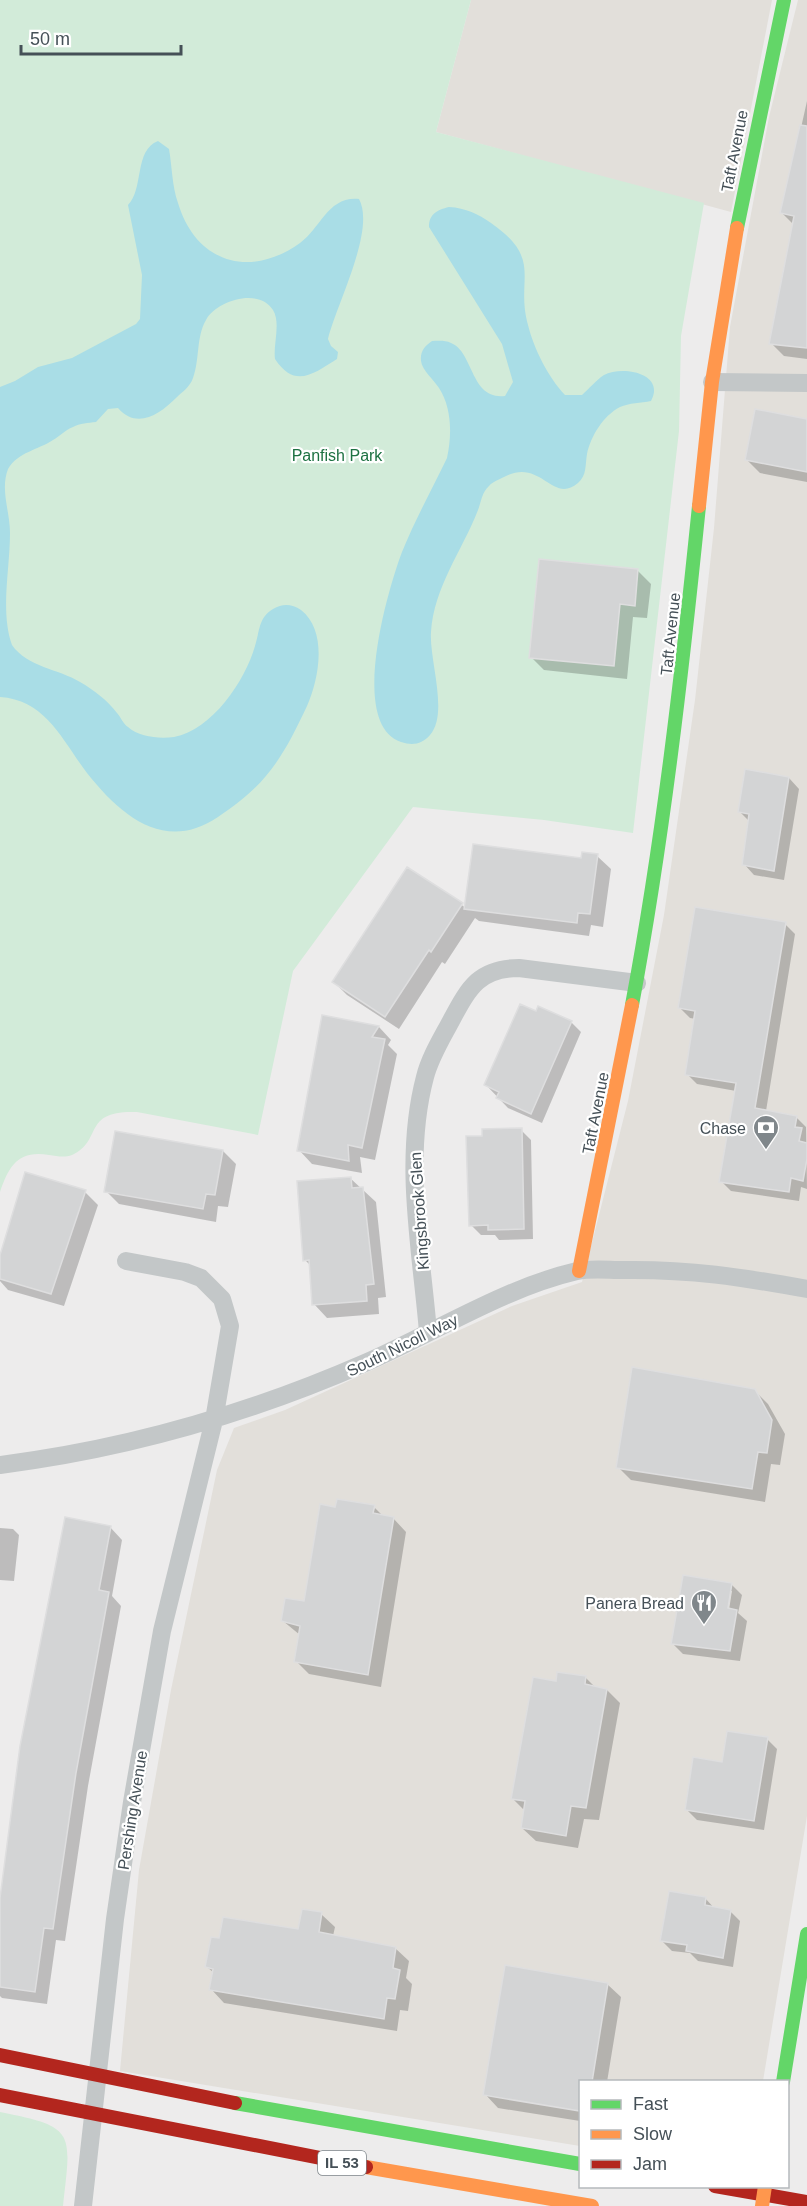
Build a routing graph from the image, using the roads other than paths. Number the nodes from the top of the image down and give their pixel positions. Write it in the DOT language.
graph roads {
  1 [pos="784,0"];
  2 [pos="712,382"];
  3 [pos="807,383"];
  4 [pos="638,982"];
  5 [pos="126,1261"];
  6 [pos="579,1271"];
  7 [pos="807,1288"];
  8 [pos="428,1332"];
  9 [pos="214,1420"];
  10 [pos="0,1465"];
  11 [pos="807,1934"];
  12 [pos="0,2055"];
  13 [pos="98,2076"];
  14 [pos="783,2080"];
  15 [pos="0,2095"];
  16 [pos="93,2114"];
  17 [pos="579,2164"];
  18 [pos="722,2188"];
  19 [pos="765,2188"];
  20 [pos="807,2202"];
  21 [pos="83,2206"];
  22 [pos="592,2206"];
  23 [pos="762,2206"];
  1 -- 2 [label="main road, Taft Avenue"];
  2 -- 3 [label="street"];
  2 -- 4 [label="main road, Taft Avenue"];
  4 -- 6 [label="main road, Taft Avenue"];
  4 -- 8 [label="street, Kingsbrook Glen"];
  5 -- 9 [label="street, Pershing Avenue"];
  6 -- 7 [label="street, South Nicoll Way"];
  6 -- 8 [label="street, South Nicoll Way"];
  8 -- 9 [label="street, South Nicoll Way"];
  9 -- 10 [label="street, South Nicoll Way"];
  9 -- 13 [label="street, Pershing Avenue"];
  11 -- 14 [label="main road"];
  12 -- 13 [label="main road, IL 53"];
  13 -- 16 [label="street, Pershing Avenue"];
  13 -- 17 [label="main road, IL 53"];
  15 -- 16 [label="main road, IL 53"];
  16 -- 21 [label="street, Pershing Avenue"];
  16 -- 22 [label="main road, IL 53"];
  18 -- 20 [label="main road"];
  19 -- 23 [label="main road, bridge"];
}
